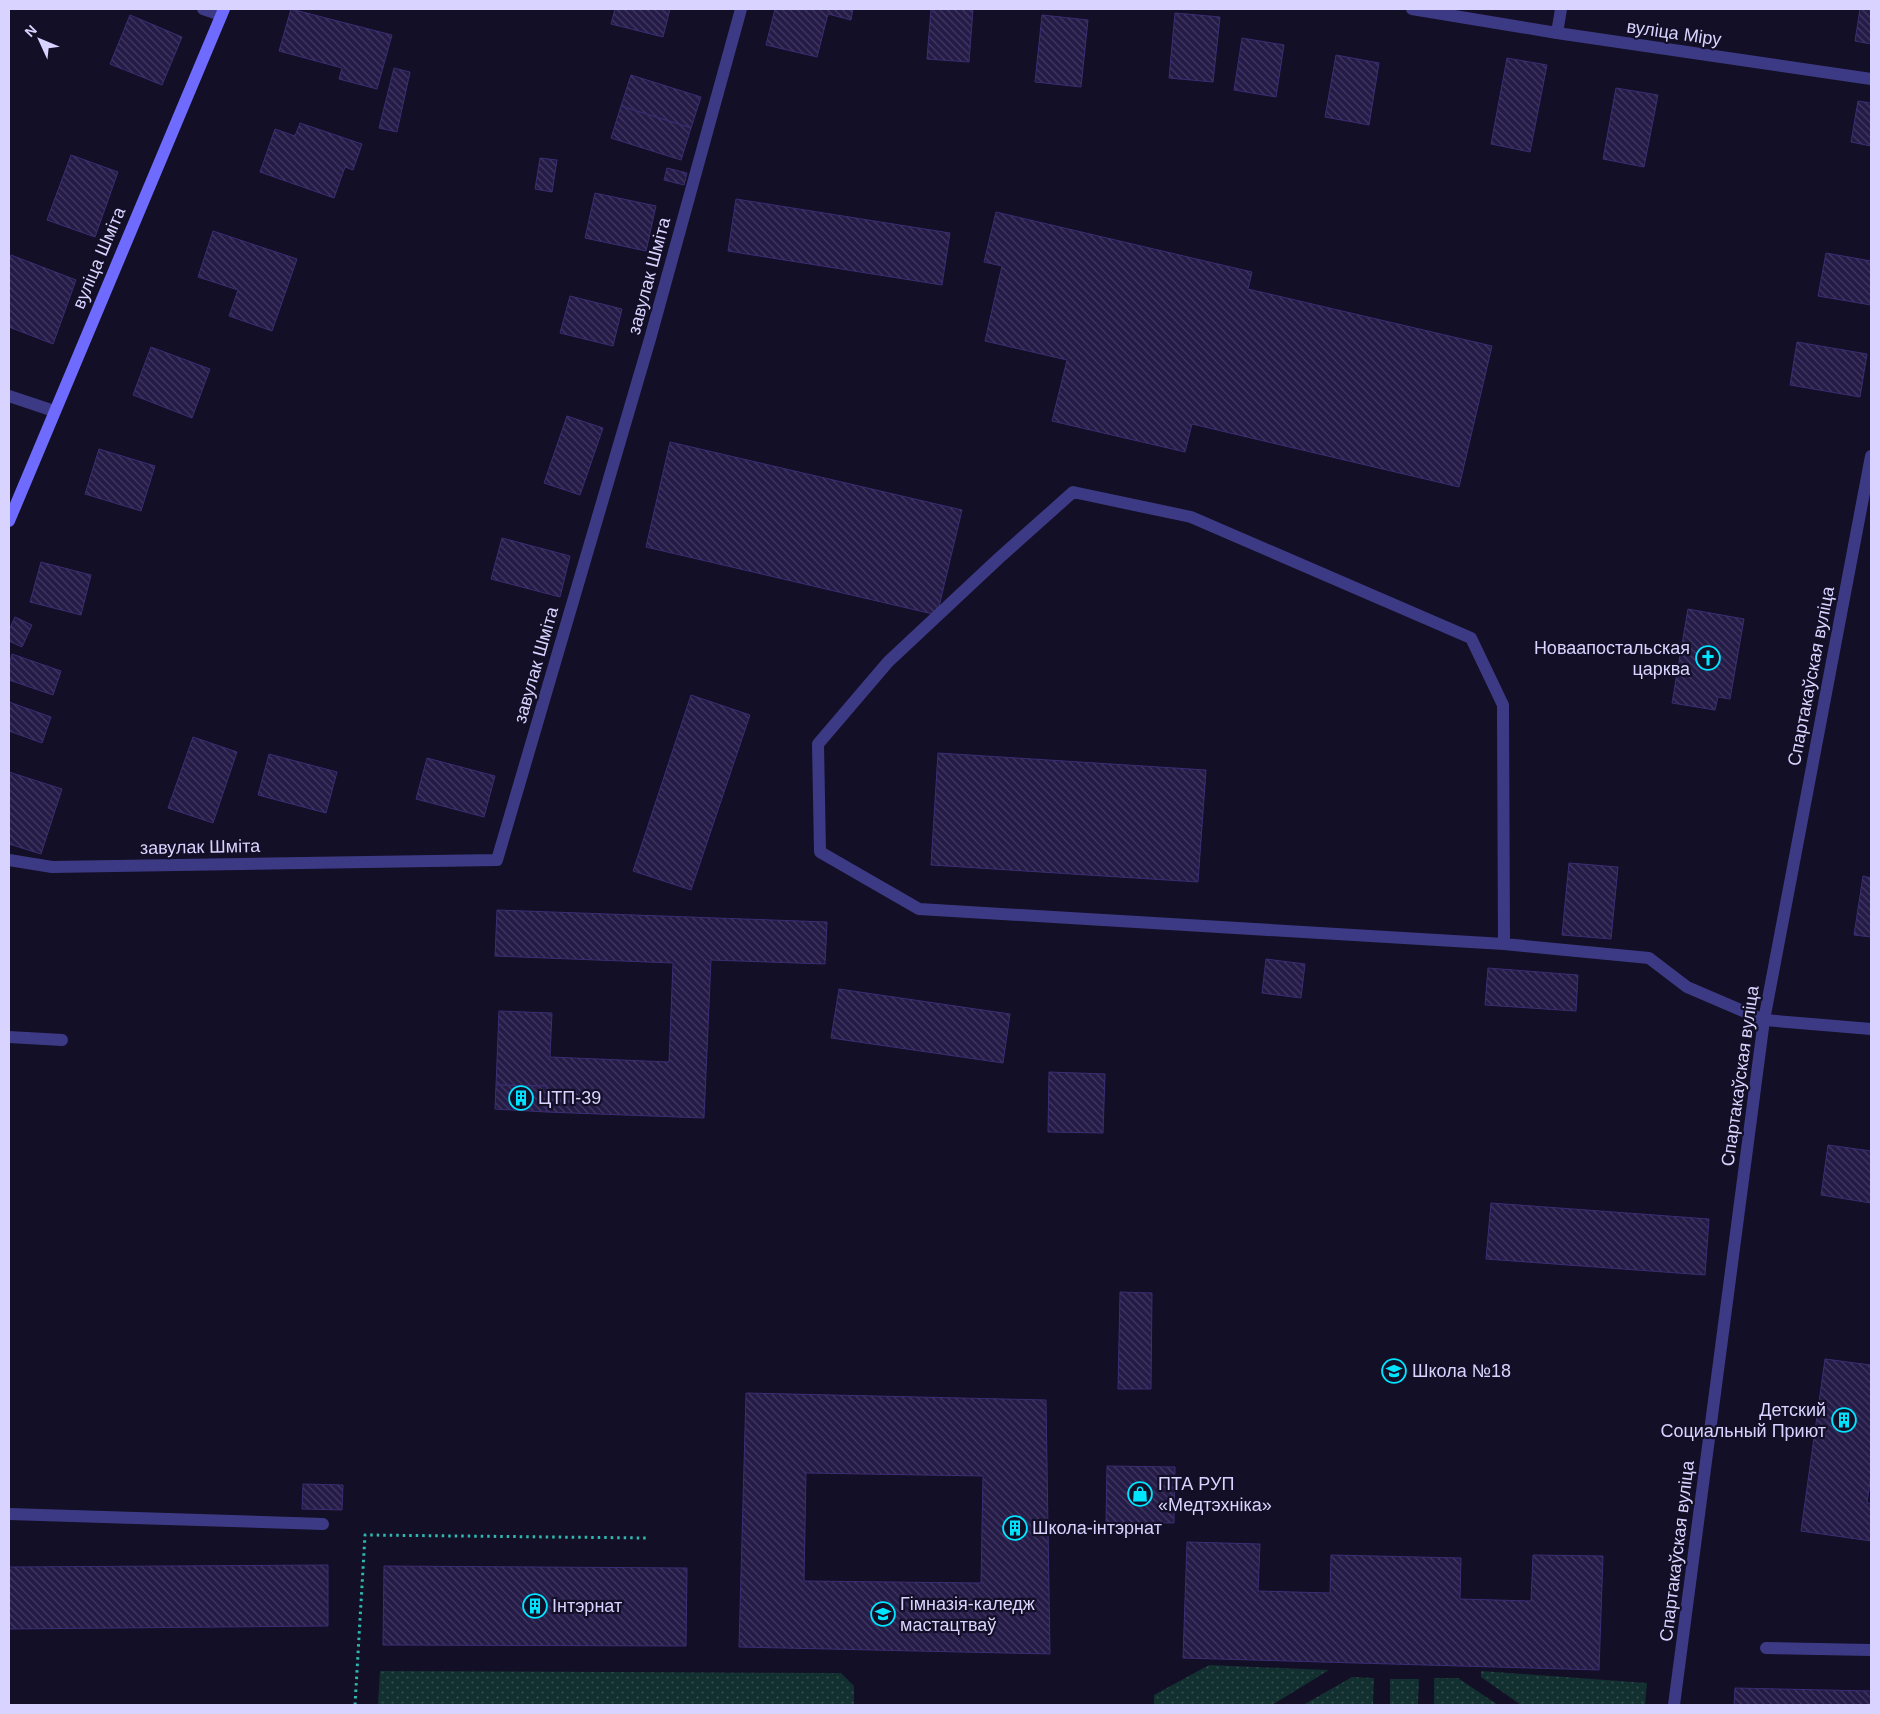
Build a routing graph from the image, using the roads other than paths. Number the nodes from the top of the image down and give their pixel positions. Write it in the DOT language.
graph roads {
  1 [pos="203,9"];
  2 [pos="741,9"];
  3 [pos="1412,9"];
  4 [pos="1562,9"];
  5 [pos="222,12"];
  6 [pos="1557,33"];
  7 [pos="1871,79"];
  8 [pos="9,396"];
  9 [pos="54,411"];
  10 [pos="1871,456"];
  11 [pos="9,521"];
  12 [pos="9,860"];
  13 [pos="1504,944"];
  14 [pos="1764,1020"];
  15 [pos="1871,1029"];
  16 [pos="9,1037"];
  17 [pos="62,1040"];
  18 [pos="9,1514"];
  19 [pos="323,1524"];
  20 [pos="1766,1648"];
  21 [pos="1871,1650"];
  22 [pos="1674,1705"];
  1 -- 5 [label="street"];
  2 -- 12 [label="street, завулак Шміта"];
  3 -- 6 [label="street, вуліца Міру"];
  4 -- 6 [label="street"];
  5 -- 9 [label="main road, вуліца Шміта"];
  6 -- 7 [label="street, вуліца Міру"];
  8 -- 9 [label="street"];
  9 -- 11 [label="main road, вуліца Шміта"];
  10 -- 14 [label="street, Спартакаўская вуліца"];
  13 -- 13 [label="street"];
  13 -- 14 [label="street"];
  14 -- 15 [label="street"];
  14 -- 22 [label="street, Спартакаўская вуліца"];
  16 -- 17 [label="street"];
  18 -- 19 [label="street"];
  20 -- 21 [label="street"];
}
